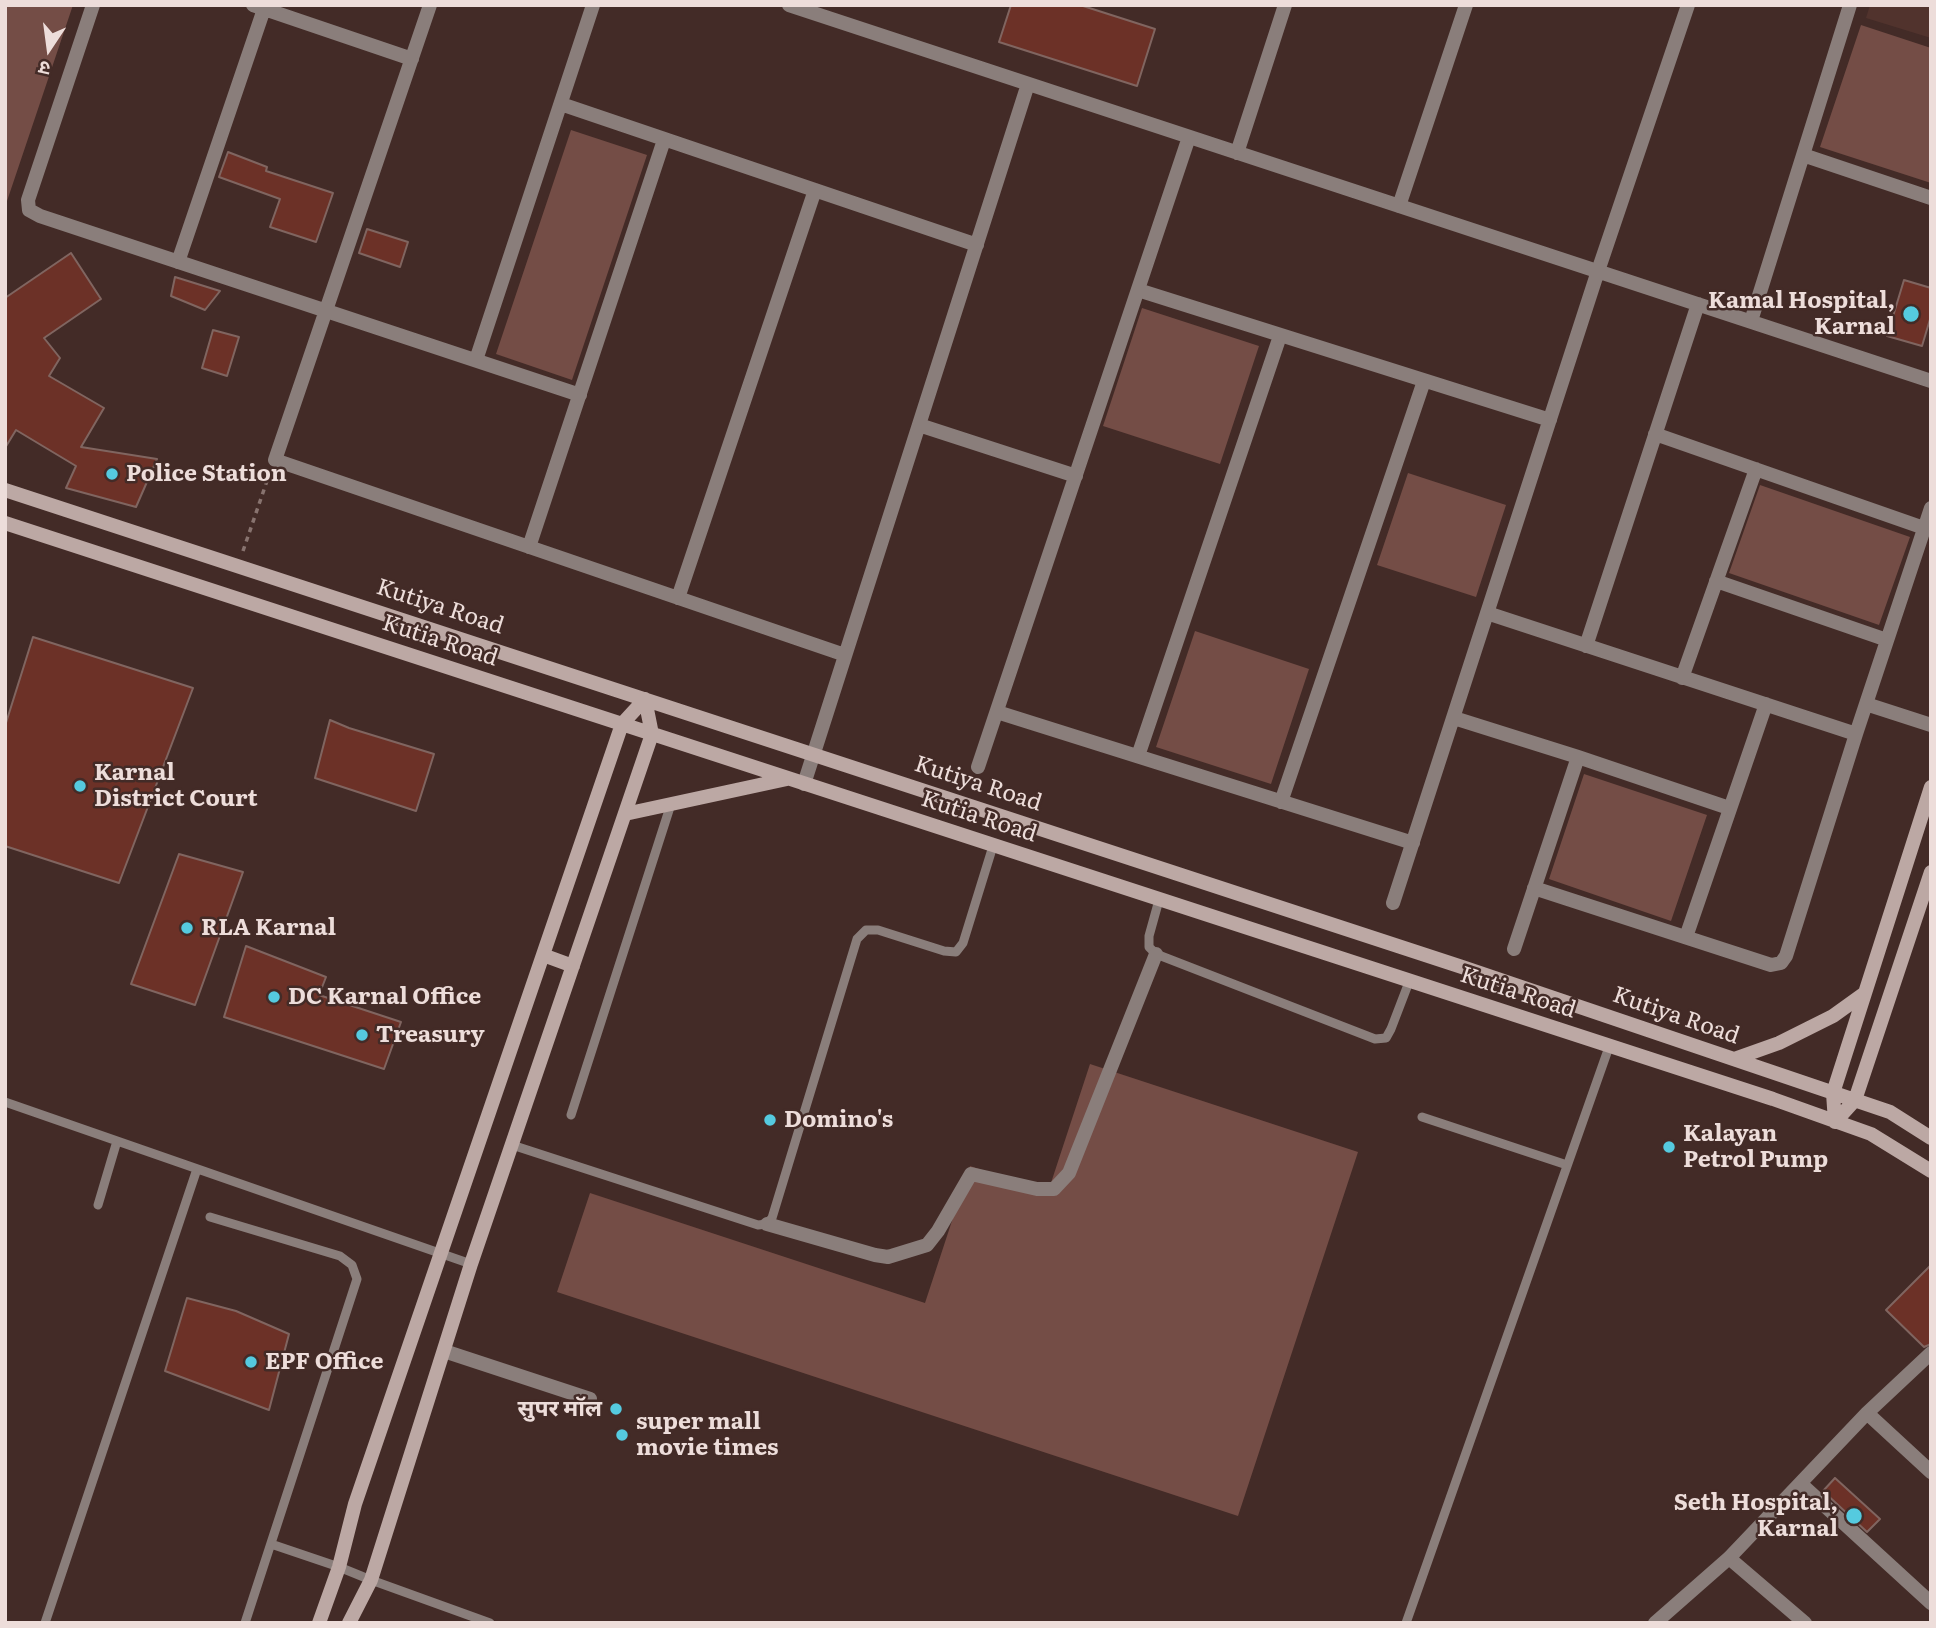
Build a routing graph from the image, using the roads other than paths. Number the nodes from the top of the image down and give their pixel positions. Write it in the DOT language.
graph roads {
  1 [pos="93,5"];
  2 [pos="430,5"];
  3 [pos="593,5"];
  4 [pos="789,5"];
  5 [pos="1285,5"];
  6 [pos="1466,5"];
  7 [pos="1688,5"];
  8 [pos="1850,5"];
  9 [pos="258,7"];
  10 [pos="412,59"];
  11 [pos="1028,84"];
  12 [pos="561,104"];
  13 [pos="1189,136"];
  14 [pos="664,139"];
  15 [pos="1237,153"];
  16 [pos="1803,155"];
  17 [pos="815,190"];
  18 [pos="1931,198"];
  19 [pos="1399,206"];
  20 [pos="976,245"];
  21 [pos="178,262"];
  22 [pos="1598,271"];
  23 [pos="1138,290"];
  24 [pos="1698,304"];
  25 [pos="326,311"];
  26 [pos="1751,321"];
  27 [pos="1280,335"];
  28 [pos="476,360"];
  29 [pos="1424,381"];
  30 [pos="1931,381"];
  31 [pos="580,395"];
  32 [pos="1550,421"];
  33 [pos="919,425"];
  34 [pos="1656,434"];
  35 [pos="1756,469"];
  36 [pos="1076,476"];
  37 [pos="5,490"];
  38 [pos="1931,508"];
  39 [pos="5,523"];
  40 [pos="1924,528"];
  41 [pos="529,547"];
  42 [pos="1716,581"];
  43 [pos="678,598"];
  44 [pos="1487,613"];
  45 [pos="1887,640"];
  46 [pos="1586,646"];
  47 [pos="845,655"];
  48 [pos="1682,678"];
  49 [pos="645,699"];
  50 [pos="1766,704"];
  51 [pos="1866,704"];
  52 [pos="997,712"];
  53 [pos="1454,718"];
  54 [pos="622,724"];
  55 [pos="1931,725"];
  56 [pos="652,734"];
  57 [pos="1856,734"];
  58 [pos="813,754"];
  59 [pos="1138,756"];
  60 [pos="1578,757"];
  61 [pos="978,768"];
  62 [pos="787,779"];
  63 [pos="804,784"];
  64 [pos="1931,788"];
  65 [pos="1282,802"];
  66 [pos="671,804"];
  67 [pos="1729,808"];
  68 [pos="625,814"];
  69 [pos="1412,843"];
  70 [pos="993,846"];
  71 [pos="1931,872"];
  72 [pos="1534,888"];
  73 [pos="1159,900"];
  74 [pos="1393,903"];
  75 [pos="1686,937"];
  76 [pos="1514,949"];
  77 [pos="1156,954"];
  78 [pos="543,955"];
  79 [pos="573,966"];
  80 [pos="1409,982"];
  81 [pos="1865,993"];
  82 [pos="1609,1046"];
  83 [pos="1734,1059"];
  84 [pos="1833,1093"];
  85 [pos="1855,1100"];
  86 [pos="5,1102"];
  87 [pos="571,1115"];
  88 [pos="1422,1117"];
  89 [pos="1835,1122"];
  90 [pos="1931,1138"];
  91 [pos="117,1141"];
  92 [pos="512,1145"];
  93 [pos="1567,1165"];
  94 [pos="197,1169"];
  95 [pos="1931,1171"];
  96 [pos="98,1205"];
  97 [pos="211,1217"];
  98 [pos="767,1224"];
  99 [pos="441,1254"];
  100 [pos="471,1264"];
  101 [pos="444,1351"];
  102 [pos="1931,1353"];
  103 [pos="590,1399"];
  104 [pos="1867,1413"];
  105 [pos="1931,1472"];
  106 [pos="1801,1484"];
  107 [pos="271,1544"];
  108 [pos="1729,1558"];
  109 [pos="339,1567"];
  110 [pos="371,1580"];
  111 [pos="1931,1603"];
  112 [pos="45,1623"];
  113 [pos="246,1623"];
  114 [pos="319,1623"];
  115 [pos="349,1623"];
  116 [pos="490,1623"];
  117 [pos="1406,1623"];
  118 [pos="1655,1623"];
  119 [pos="1805,1623"];
  1 -- 21 [label="street"];
  2 -- 10 [label="street"];
  3 -- 12 [label="street"];
  4 -- 11 [label="street"];
  5 -- 15 [label="street"];
  6 -- 19 [label="street"];
  7 -- 22 [label="street"];
  8 -- 16 [label="street"];
  9 -- 10 [label="street"];
  9 -- 21 [label="street"];
  10 -- 25 [label="street"];
  11 -- 13 [label="street"];
  11 -- 20 [label="street"];
  12 -- 14 [label="street"];
  12 -- 28 [label="street"];
  13 -- 15 [label="street"];
  13 -- 23 [label="street"];
  14 -- 17 [label="street"];
  14 -- 31 [label="street"];
  15 -- 19 [label="street"];
  16 -- 18 [label="street"];
  16 -- 26 [label="street"];
  17 -- 20 [label="street"];
  17 -- 43 [label="street"];
  19 -- 22 [label="street"];
  20 -- 33 [label="street"];
  21 -- 25 [label="street"];
  22 -- 24 [label="street"];
  22 -- 32 [label="street"];
  23 -- 27 [label="street"];
  23 -- 36 [label="street"];
  24 -- 26 [label="street"];
  24 -- 34 [label="street"];
  25 -- 28 [label="street"];
  25 -- 41 [label="street"];
  26 -- 30 [label="street"];
  27 -- 29 [label="street"];
  27 -- 59 [label="street"];
  28 -- 31 [label="street"];
  29 -- 32 [label="street"];
  29 -- 65 [label="street"];
  31 -- 41 [label="street"];
  32 -- 44 [label="street"];
  33 -- 36 [label="street"];
  33 -- 47 [label="street"];
  34 -- 35 [label="street"];
  34 -- 46 [label="street"];
  35 -- 40 [label="street"];
  35 -- 42 [label="street"];
  36 -- 52 [label="street"];
  37 -- 49 [label="street, Kutiya Road"];
  38 -- 40 [label="street"];
  39 -- 54 [label="street, Kutia Road"];
  40 -- 45 [label="street"];
  41 -- 43 [label="street"];
  42 -- 45 [label="street"];
  42 -- 48 [label="street"];
  43 -- 47 [label="street"];
  44 -- 46 [label="street"];
  44 -- 53 [label="street"];
  45 -- 51 [label="street"];
  46 -- 48 [label="street"];
  47 -- 58 [label="street"];
  48 -- 50 [label="street"];
  49 -- 54 [label="street"];
  49 -- 56 [label="street"];
  49 -- 58 [label="street, Kutiya Road"];
  50 -- 57 [label="street"];
  50 -- 67 [label="street"];
  51 -- 55 [label="street"];
  51 -- 57 [label="street"];
  52 -- 59 [label="street"];
  52 -- 61 [label="street"];
  53 -- 60 [label="street"];
  53 -- 69 [label="street"];
  54 -- 56 [label="street, Kutia Road"];
  54 -- 78 [label="street"];
  56 -- 62 [label="street, Kutia Road"];
  56 -- 68 [label="street"];
  57 -- 75 [label="street"];
  58 -- 63 [label="street"];
  58 -- 83 [label="street, Kutiya Road"];
  59 -- 65 [label="street"];
  60 -- 67 [label="street"];
  60 -- 72 [label="street"];
  62 -- 63 [label="street, Kutia Road"];
  62 -- 66 [label="street"];
  63 -- 70 [label="street, Kutia Road"];
  64 -- 81 [label="street"];
  65 -- 69 [label="street"];
  66 -- 68 [label="street"];
  66 -- 87 [label="lane"];
  67 -- 75 [label="street"];
  68 -- 79 [label="street"];
  69 -- 74 [label="street"];
  70 -- 73 [label="street, Kutia Road"];
  70 -- 98 [label="lane"];
  71 -- 85 [label="street"];
  72 -- 75 [label="street"];
  72 -- 76 [label="street"];
  73 -- 77 [label="lane"];
  73 -- 80 [label="street, Kutia Road"];
  77 -- 80 [label="lane"];
  77 -- 98 [label="street"];
  78 -- 79 [label="street"];
  78 -- 99 [label="street"];
  79 -- 92 [label="street"];
  80 -- 82 [label="street, Kutia Road"];
  81 -- 83 [label="street"];
  81 -- 84 [label="street"];
  82 -- 89 [label="street, Kutia Road"];
  82 -- 93 [label="lane"];
  83 -- 84 [label="street, Kutiya Road"];
  84 -- 85 [label="street, Kutiya Road"];
  84 -- 89 [label="street"];
  85 -- 89 [label="street"];
  85 -- 90 [label="street, Kutiya Road"];
  86 -- 91 [label="lane"];
  88 -- 93 [label="lane"];
  89 -- 95 [label="street, Kutia Road"];
  91 -- 94 [label="lane"];
  91 -- 96 [label="lane"];
  92 -- 98 [label="lane"];
  92 -- 100 [label="street"];
  93 -- 117 [label="lane"];
  94 -- 99 [label="lane"];
  94 -- 112 [label="lane"];
  97 -- 107 [label="lane"];
  99 -- 100 [label="lane"];
  99 -- 109 [label="street"];
  100 -- 101 [label="street"];
  101 -- 103 [label="street"];
  101 -- 110 [label="street"];
  102 -- 104 [label="street"];
  104 -- 105 [label="street"];
  104 -- 106 [label="street"];
  106 -- 108 [label="street"];
  106 -- 111 [label="street"];
  107 -- 109 [label="lane"];
  107 -- 113 [label="lane"];
  108 -- 118 [label="street"];
  108 -- 119 [label="street"];
  109 -- 110 [label="lane"];
  109 -- 114 [label="street"];
  110 -- 115 [label="street"];
  110 -- 116 [label="lane"];
}
